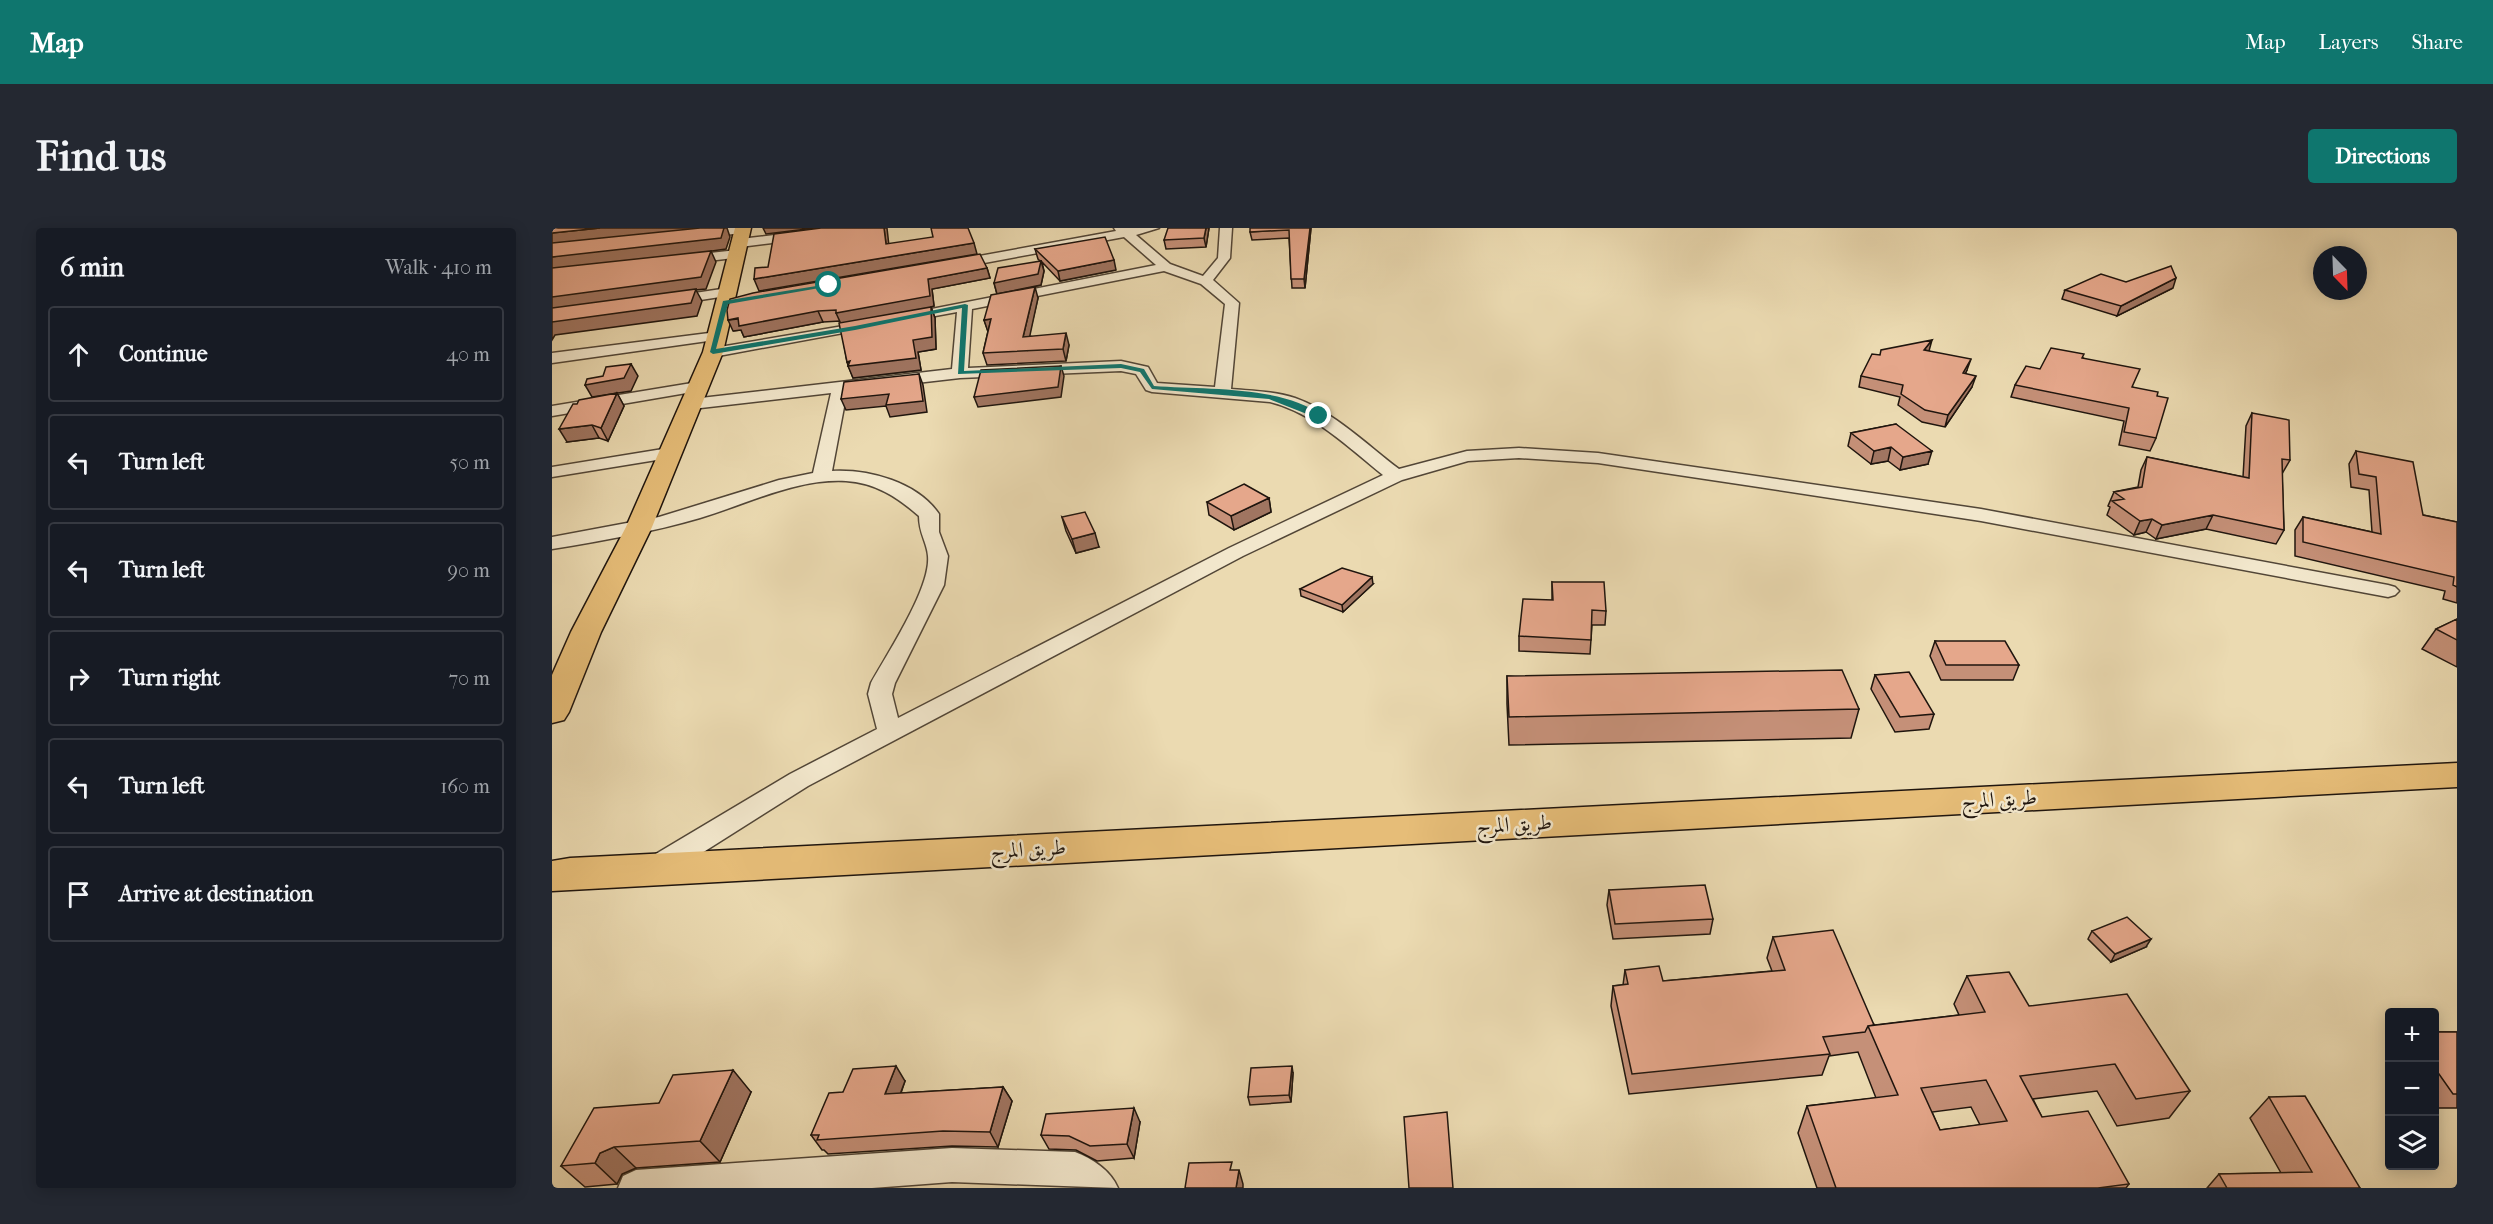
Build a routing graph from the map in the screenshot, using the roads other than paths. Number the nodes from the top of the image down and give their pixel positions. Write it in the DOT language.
graph roads {
  1 [pos="864,228"];
  2 [pos="1153,228"];
  3 [pos="1226,228"];
  4 [pos="1123,230"];
  5 [pos="684,235"];
  6 [pos="741,238"];
  7 [pos="675,261"];
  8 [pos="942,267"];
  9 [pos="1165,267"];
  10 [pos="1206,281"];
  11 [pos="730,299"];
  12 [pos="653,303"];
  13 [pos="965,305"];
  14 [pos="715,344"];
  15 [pos="552,358"];
  16 [pos="960,373"];
  17 [pos="840,388"];
  18 [pos="1222,393"];
  19 [pos="695,395"];
  20 [pos="552,411"];
  21 [pos="669,453"];
  22 [pos="552,472"];
  23 [pos="822,475"];
  24 [pos="1396,476"];
  25 [pos="639,528"];
  26 [pos="552,543"];
  27 [pos="2388,591"];
  28 [pos="552,712"];
  29 [pos="890,732"];
  30 [pos="2457,775"];
  31 [pos="654,869"];
  32 [pos="558,874"];
  33 [pos="636,1188"];
  34 [pos="1100,1188"];
  1 -- 6 [label="street"];
  2 -- 4 [label="street"];
  3 -- 10 [label="street"];
  4 -- 8 [label="street"];
  4 -- 9 [label="street"];
  5 -- 6 [label="street"];
  6 -- 7 [label="street"];
  6 -- 11 [label="main road"];
  9 -- 10 [label="street"];
  9 -- 13 [label="street"];
  10 -- 18 [label="street"];
  11 -- 12 [label="street"];
  11 -- 14 [label="main road"];
  13 -- 14 [label="street"];
  13 -- 16 [label="street"];
  14 -- 15 [label="street"];
  14 -- 19 [label="main road"];
  16 -- 17 [label="street"];
  16 -- 18 [label="street"];
  17 -- 19 [label="street"];
  17 -- 23 [label="street"];
  18 -- 24 [label="street"];
  19 -- 20 [label="street"];
  19 -- 21 [label="main road"];
  21 -- 22 [label="street"];
  21 -- 25 [label="main road"];
  23 -- 25 [label="street"];
  23 -- 29 [label="street"];
  24 -- 27 [label="street"];
  24 -- 29 [label="street"];
  25 -- 26 [label="street"];
  25 -- 28 [label="main road"];
  29 -- 31 [label="street"];
  30 -- 31 [label="main road, طريق المرج"];
  31 -- 32 [label="main road, طريق المرج"];
  33 -- 34 [label="street"];
}
